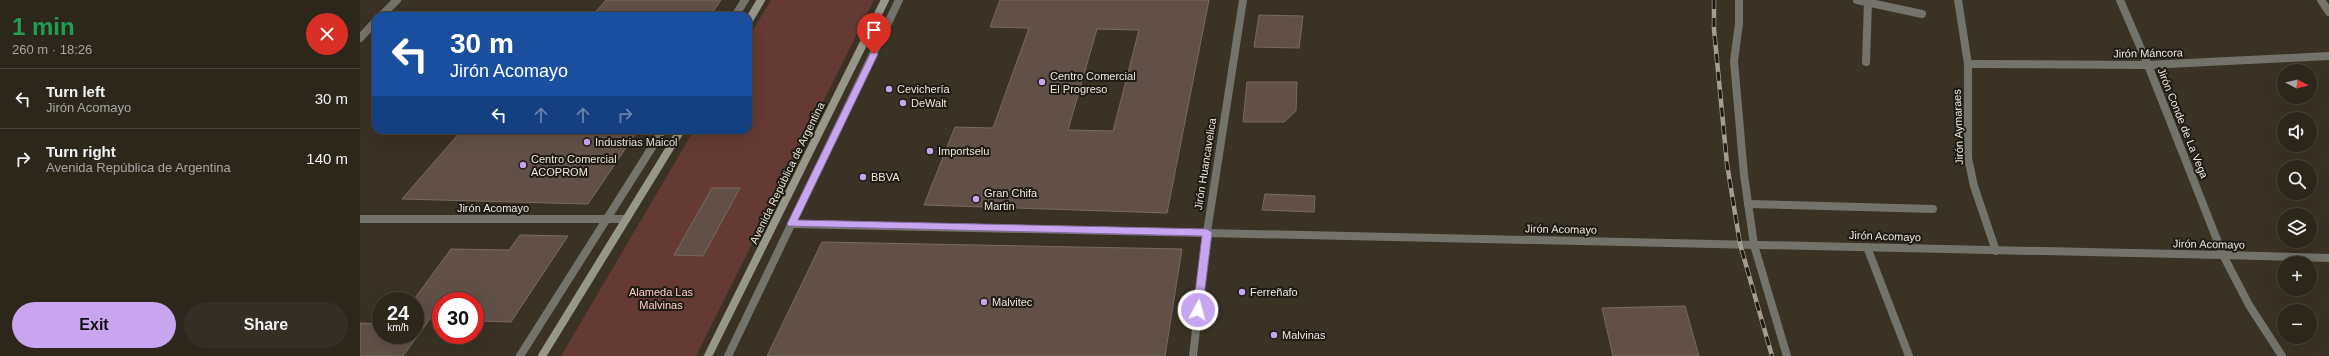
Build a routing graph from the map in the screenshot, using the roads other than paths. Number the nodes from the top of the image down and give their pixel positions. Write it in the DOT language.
graph roads {
  1 [pos="397,0"];
  2 [pos="745,0"];
  3 [pos="761,0"];
  4 [pos="885,0"];
  5 [pos="899,0"];
  6 [pos="1243,0"];
  7 [pos="1739,0"];
  8 [pos="1857,0"];
  9 [pos="1958,0"];
  10 [pos="2120,0"];
  11 [pos="2321,0"];
  12 [pos="1868,2"];
  13 [pos="385,12"];
  14 [pos="738,12"];
  15 [pos="2329,12"];
  16 [pos="1922,14"];
  17 [pos="752,15"];
  18 [pos="372,25"];
  19 [pos="360,38"];
  20 [pos="2329,56"];
  21 [pos="1866,62"];
  22 [pos="1968,64"];
  23 [pos="2148,65"];
  24 [pos="660,134"];
  25 [pos="679,134"];
  26 [pos="1748,204"];
  27 [pos="1933,209"];
  28 [pos="360,219"];
  29 [pos="607,219"];
  30 [pos="626,219"];
  31 [pos="792,224"];
  32 [pos="1207,232"];
  33 [pos="1754,244"];
  34 [pos="1868,247"];
  35 [pos="1996,251"];
  36 [pos="2223,256"];
  37 [pos="2329,258"];
  38 [pos="520,356"];
  39 [pos="542,356"];
  40 [pos="708,356"];
  41 [pos="728,356"];
  42 [pos="1192,356"];
  43 [pos="1787,356"];
  44 [pos="1909,356"];
  45 [pos="2282,356"];
  1 -- 13 [label="street"];
  2 -- 14 [label="street"];
  3 -- 17 [label="main road"];
  4 -- 40 [label="main road, Avenida República de Argentina"];
  5 -- 31 [label="street"];
  6 -- 32 [label="street, Jirón Huancavelica"];
  7 -- 26 [label="street"];
  8 -- 12 [label="street"];
  9 -- 22 [label="street, Jirón Aymaraes"];
  10 -- 23 [label="street, Jirón Conde de La Vega"];
  11 -- 15 [label="street"];
  12 -- 16 [label="street"];
  12 -- 21 [label="street"];
  18 -- 19 [label="street"];
  20 -- 23 [label="street, Jirón Máncora"];
  22 -- 23 [label="street, Jirón Máncora"];
  22 -- 35 [label="street, Jirón Aymaraes"];
  23 -- 36 [label="street, Jirón Conde de La Vega"];
  24 -- 29 [label="street"];
  25 -- 30 [label="main road"];
  26 -- 27 [label="street"];
  26 -- 33 [label="street"];
  28 -- 29 [label="street, Jirón Acomayo"];
  29 -- 30 [label="street, Jirón Acomayo"];
  29 -- 38 [label="street"];
  30 -- 39 [label="main road"];
  31 -- 32 [label="street, Jirón Acomayo"];
  31 -- 41 [label="street"];
  32 -- 33 [label="street, Jirón Acomayo"];
  32 -- 42 [label="street, Jirón Huancavelica"];
  33 -- 34 [label="street, Jirón Acomayo"];
  33 -- 43 [label="street"];
  34 -- 35 [label="street, Jirón Acomayo"];
  34 -- 44 [label="street"];
  35 -- 36 [label="street, Jirón Acomayo"];
  36 -- 37 [label="street, Jirón Acomayo"];
  36 -- 45 [label="street, Jirón Conde de La Vega"];
}
